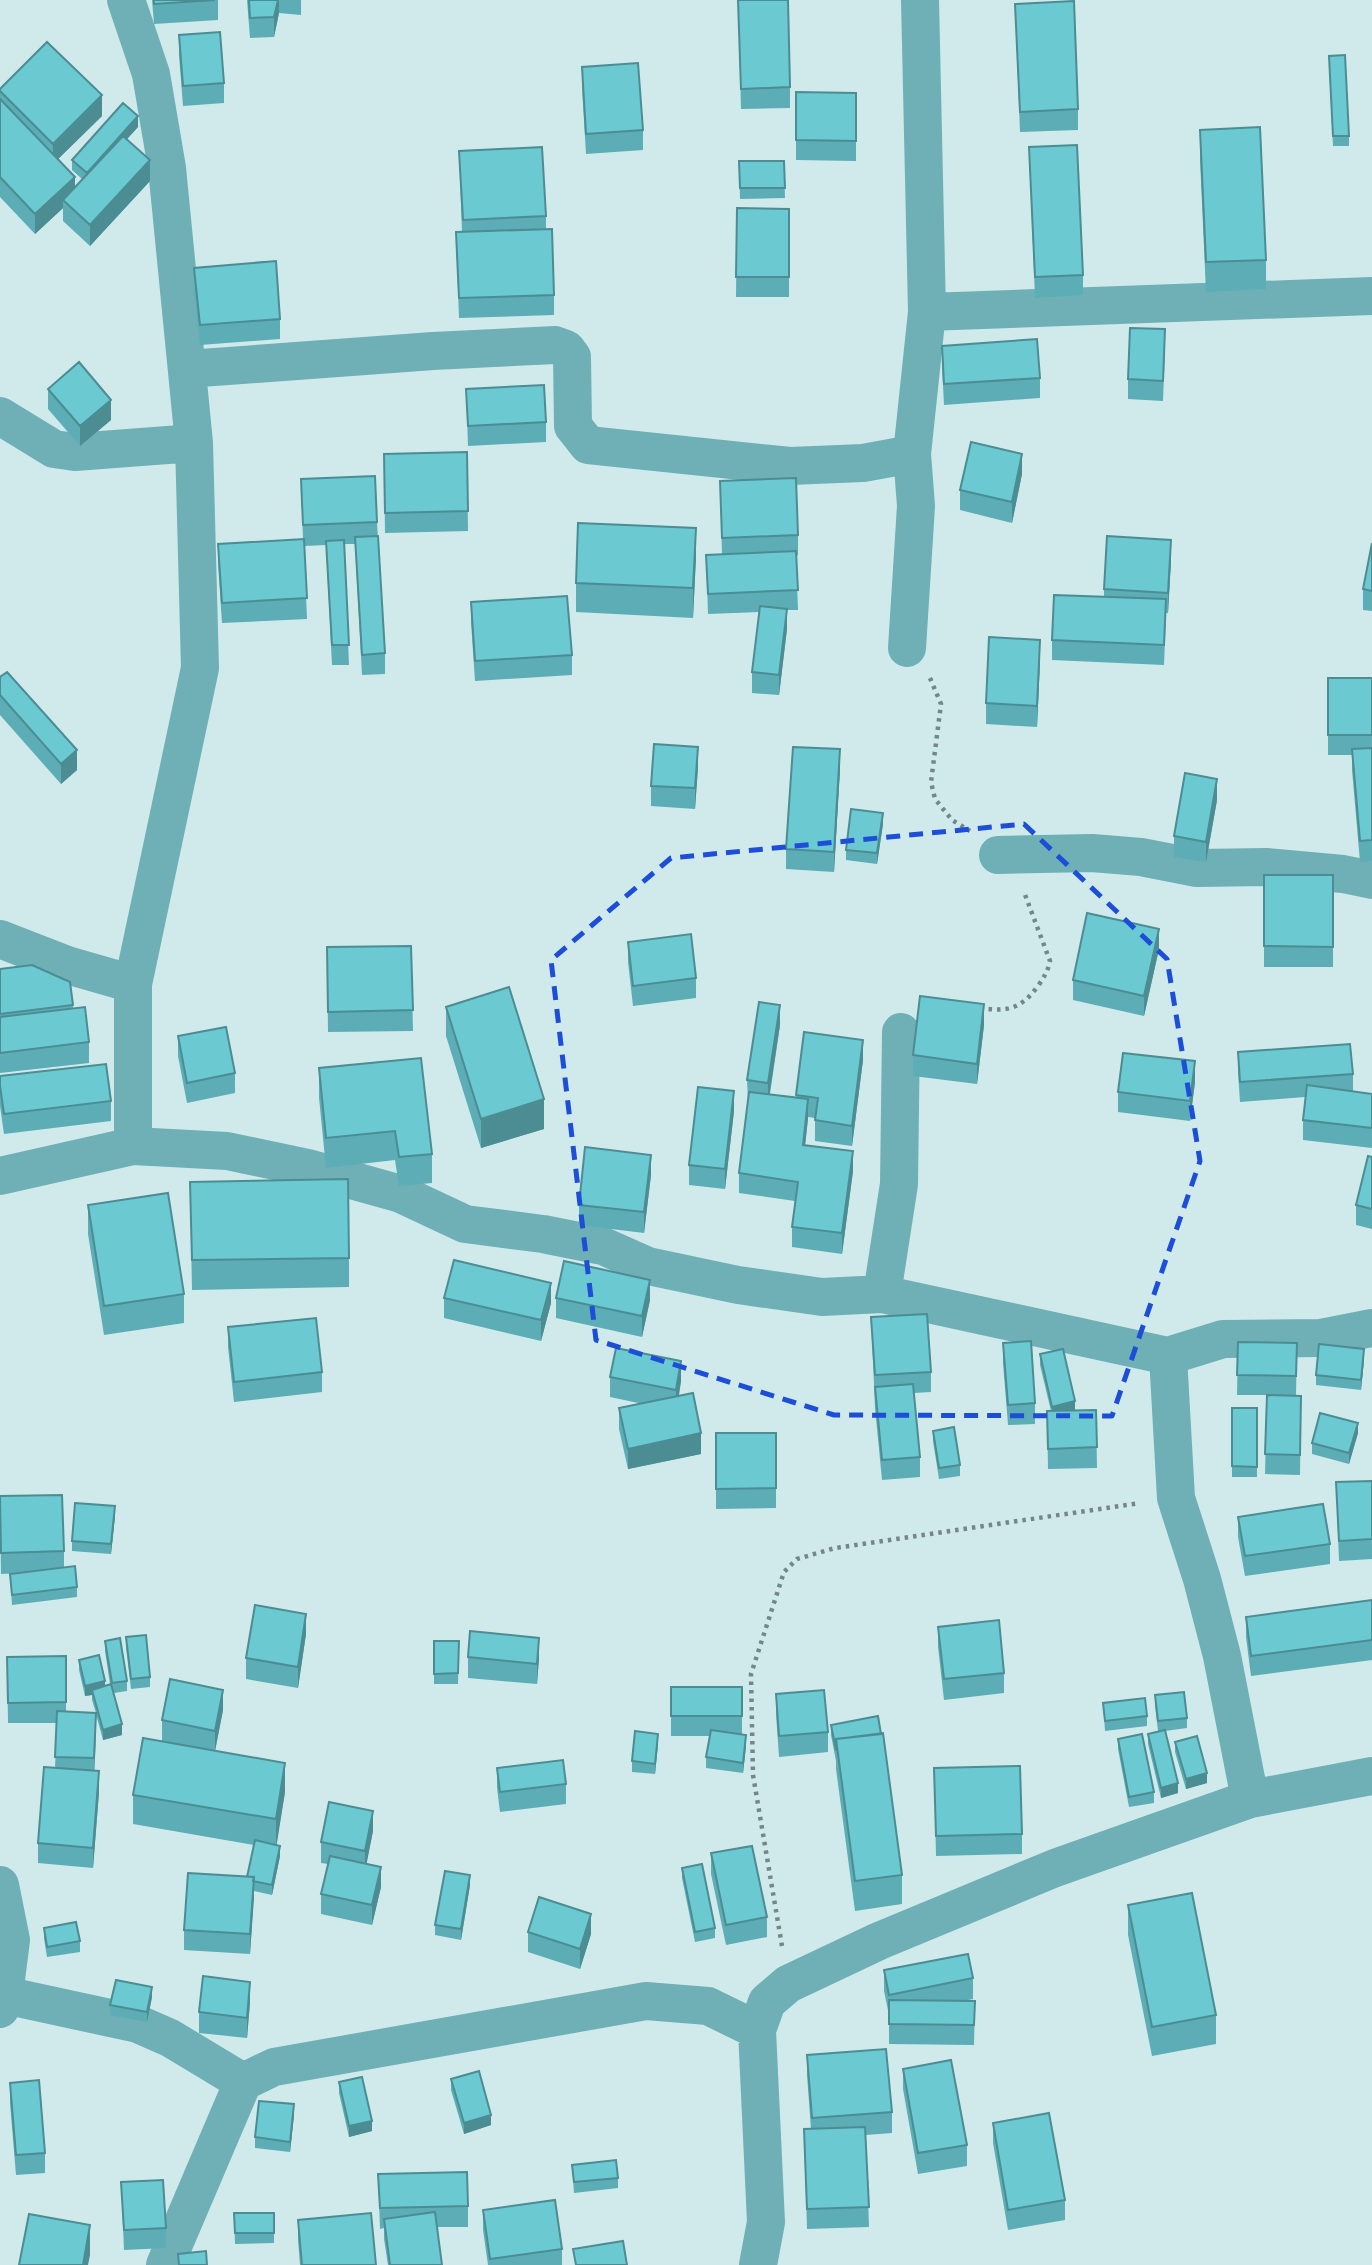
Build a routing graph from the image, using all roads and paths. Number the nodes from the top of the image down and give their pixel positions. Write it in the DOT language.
graph roads {
  1 [pos="126,0"];
  2 [pos="920,0"];
  3 [pos="1372,296"];
  4 [pos="927,312"];
  5 [pos="187,369"];
  6 [pos="0,416"];
  7 [pos="194,443"];
  8 [pos="912,454"];
  9 [pos="907,648"];
  10 [pos="998,855"];
  11 [pos="1372,880"];
  12 [pos="0,939"];
  13 [pos="133,984"];
  14 [pos="901,1032"];
  15 [pos="133,1146"];
  16 [pos="0,1175"];
  17 [pos="883,1293"];
  18 [pos="1372,1328"];
  19 [pos="1168,1356"];
  20 [pos="1176,1498"];
  21 [pos="1372,1776"];
  22 [pos="1250,1799"];
  23 [pos="0,1885"];
  24 [pos="788,1983"];
  25 [pos="2,2002"];
  26 [pos="757,2030"];
  27 [pos="243,2082"];
  28 [pos="165,2265"];
  29 [pos="758,2265"];
  1 -- 5 [label="street"];
  2 -- 4 [label="street"];
  3 -- 4 [label="street"];
  4 -- 8 [label="street"];
  5 -- 7 [label="street"];
  5 -- 8 [label="street"];
  6 -- 7 [label="street"];
  7 -- 13 [label="street"];
  8 -- 9 [label="street"];
  10 -- 11 [label="street"];
  12 -- 13 [label="street"];
  13 -- 15 [label="street"];
  14 -- 17 [label="street"];
  15 -- 16 [label="street"];
  15 -- 17 [label="street"];
  17 -- 19 [label="street"];
  18 -- 19 [label="street"];
  19 -- 20 [label="street"];
  20 -- 22 [label="street"];
  20 -- 24 [label="path"];
  21 -- 22 [label="street"];
  22 -- 24 [label="street"];
  23 -- 25 [label="street"];
  24 -- 26 [label="street"];
  25 -- 27 [label="street"];
  26 -- 27 [label="street"];
  26 -- 29 [label="street"];
  27 -- 28 [label="street"];
}
